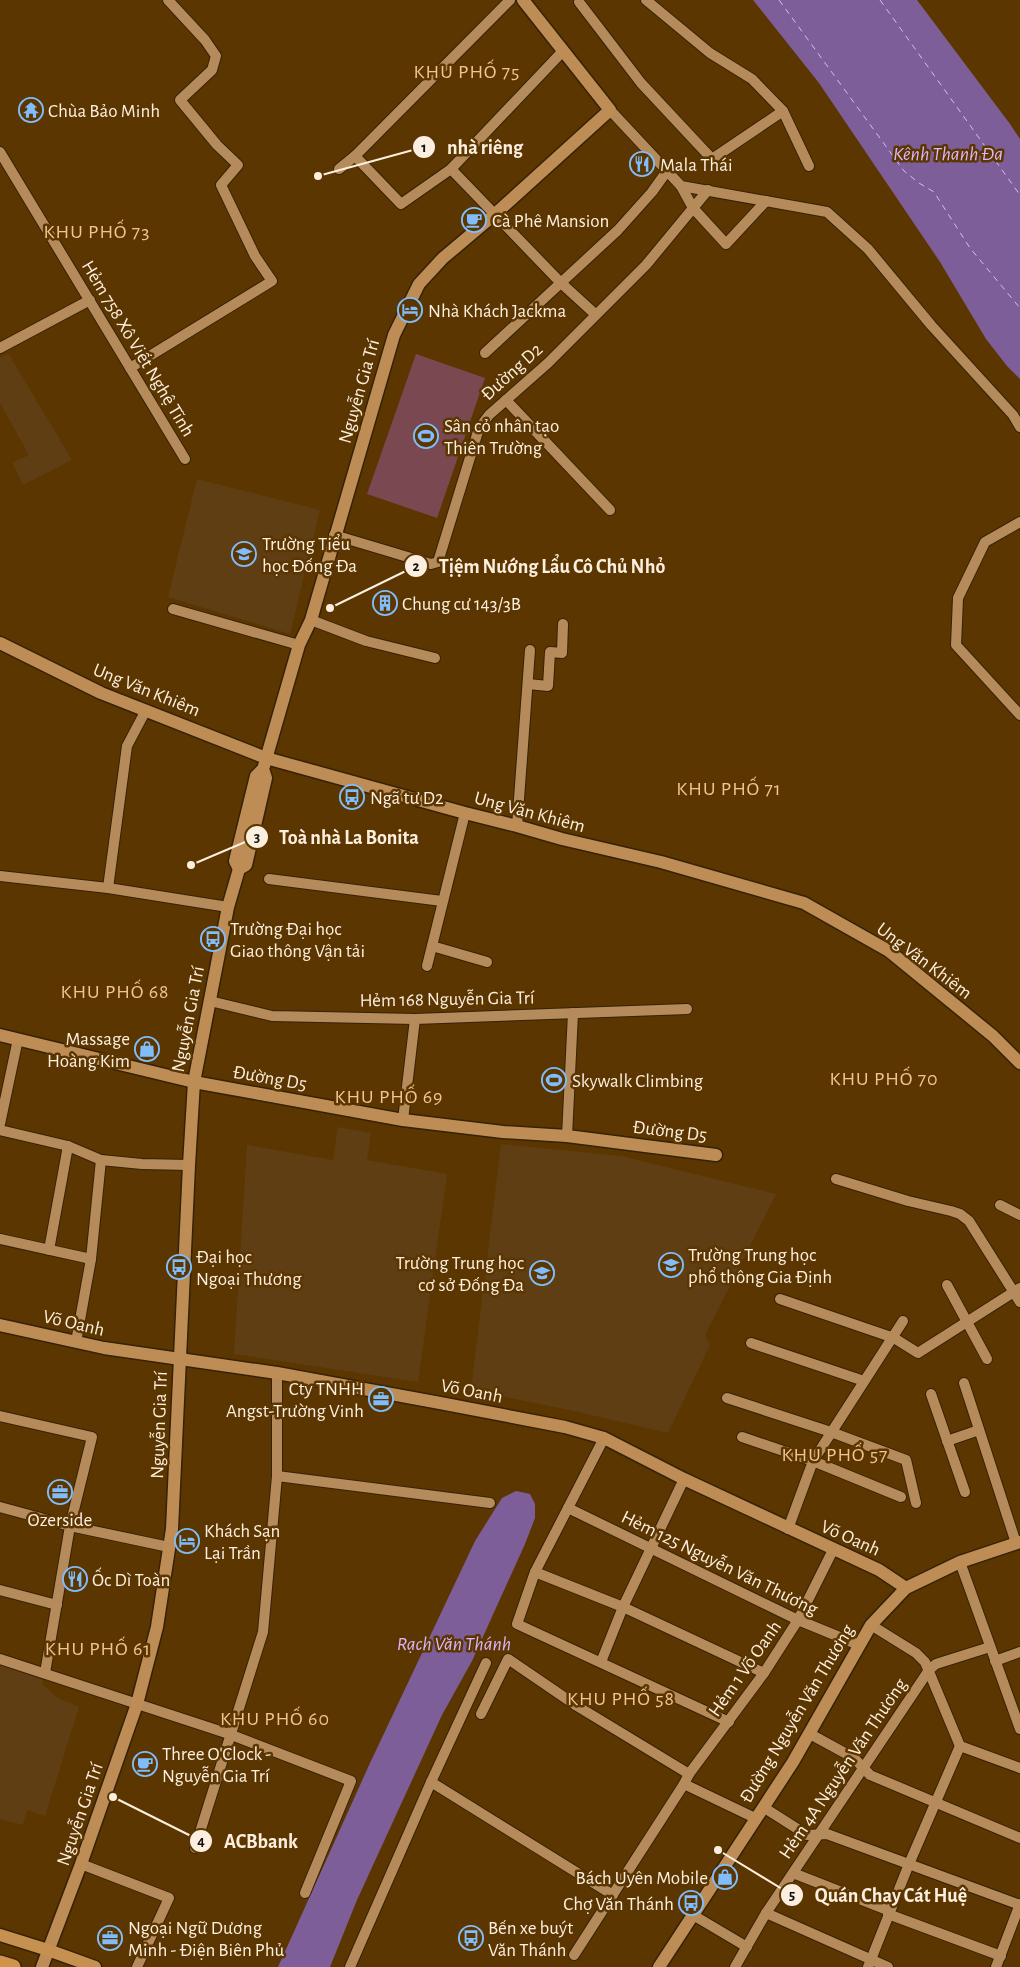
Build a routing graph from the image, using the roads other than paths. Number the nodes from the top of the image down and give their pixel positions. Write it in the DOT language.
graph roads {
  1 [pos="168,0"];
  2 [pos="510,0"];
  3 [pos="523,0"];
  4 [pos="646,0"];
  5 [pos="580,1"];
  6 [pos="563,51"];
  7 [pos="610,110"];
  8 [pos="783,111"];
  9 [pos="0,152"];
  10 [pos="355,156"];
  11 [pos="810,166"];
  12 [pos="339,169"];
  13 [pos="451,169"];
  14 [pos="667,171"];
  15 [pos="681,186"];
  16 [pos="708,190"];
  17 [pos="766,201"];
  18 [pos="693,208"];
  19 [pos="494,215"];
  20 [pos="560,282"];
  21 [pos="90,300"];
  22 [pos="595,314"];
  23 [pos="0,348"];
  24 [pos="485,353"];
  25 [pos="130,368"];
  26 [pos="506,400"];
  27 [pos="1020,427"];
  28 [pos="185,459"];
  29 [pos="610,510"];
  30 [pos="1020,522"];
  31 [pos="334,535"];
  32 [pos="173,609"];
  33 [pos="311,620"];
  34 [pos="563,624"];
  35 [pos="0,643"];
  36 [pos="299,645"];
  37 [pos="530,650"];
  38 [pos="435,658"];
  39 [pos="528,684"];
  40 [pos="146,710"];
  41 [pos="1020,715"];
  42 [pos="264,763"];
  43 [pos="465,813"];
  44 [pos="517,826"];
  45 [pos="0,876"];
  46 [pos="269,879"];
  47 [pos="108,888"];
  48 [pos="442,901"];
  49 [pos="228,907"];
  50 [pos="432,946"];
  51 [pos="487,962"];
  52 [pos="427,966"];
  53 [pos="210,1001"];
  54 [pos="687,1009"];
  55 [pos="573,1013"];
  56 [pos="416,1019"];
  57 [pos="0,1035"];
  58 [pos="18,1039"];
  59 [pos="1020,1063"];
  60 [pos="194,1082"];
  61 [pos="403,1120"];
  62 [pos="0,1124"];
  63 [pos="0,1130"];
  64 [pos="567,1136"];
  65 [pos="68,1146"];
  66 [pos="716,1155"];
  67 [pos="101,1160"];
  68 [pos="189,1165"];
  69 [pos="836,1179"];
  70 [pos="1000,1204"];
  71 [pos="1020,1215"];
  72 [pos="0,1239"];
  73 [pos="48,1250"];
  74 [pos="91,1259"];
  75 [pos="948,1285"];
  76 [pos="1017,1290"];
  77 [pos="780,1299"];
  78 [pos="1020,1302"];
  79 [pos="903,1322"];
  80 [pos="967,1322"];
  81 [pos="0,1325"];
  82 [pos="894,1338"];
  83 [pos="76,1342"];
  84 [pos="751,1343"];
  85 [pos="179,1359"];
  86 [pos="987,1359"];
  87 [pos="277,1373"];
  88 [pos="864,1382"];
  89 [pos="964,1383"];
  90 [pos="931,1394"];
  91 [pos="727,1398"];
  92 [pos="0,1416"];
  93 [pos="979,1430"];
  94 [pos="831,1432"];
  95 [pos="742,1437"];
  96 [pos="604,1438"];
  97 [pos="947,1441"];
  98 [pos="813,1461"];
  99 [pos="277,1476"];
  100 [pos="684,1479"];
  101 [pos="965,1492"];
  102 [pos="901,1497"];
  103 [pos="490,1503"];
  104 [pos="916,1503"];
  105 [pos="0,1507"];
  106 [pos="568,1508"];
  107 [pos="70,1526"];
  108 [pos="788,1529"];
  109 [pos="1018,1543"];
  110 [pos="169,1547"];
  111 [pos="651,1548"];
  112 [pos="833,1550"];
  113 [pos="960,1562"];
  114 [pos="535,1572"];
  115 [pos="906,1588"];
  116 [pos="0,1590"];
  117 [pos="57,1605"];
  118 [pos="623,1607"];
  119 [pos="798,1620"];
  120 [pos="871,1625"];
  121 [pos="859,1645"];
  122 [pos="990,1647"];
  123 [pos="1020,1652"];
  124 [pos="0,1659"];
  125 [pos="995,1661"];
  126 [pos="600,1662"];
  127 [pos="486,1663"];
  128 [pos="929,1670"];
  129 [pos="44,1673"];
  130 [pos="764,1673"];
  131 [pos="137,1704"];
  132 [pos="1016,1710"];
  133 [pos="481,1714"];
  134 [pos="729,1722"];
  135 [pos="1020,1729"];
  136 [pos="229,1734"];
  137 [pos="810,1734"];
  138 [pos="960,1746"];
  139 [pos="862,1768"];
  140 [pos="1020,1768"];
  141 [pos="689,1774"];
  142 [pos="431,1782"];
  143 [pos="684,1784"];
  144 [pos="937,1802"];
  145 [pos="763,1807"];
  146 [pos="756,1818"];
  147 [pos="818,1835"];
  148 [pos="1020,1838"];
  149 [pos="195,1848"];
  150 [pos="81,1864"];
  151 [pos="909,1864"];
  152 [pos="792,1873"];
  153 [pos="305,1893"];
  154 [pos="613,1895"];
  155 [pos="1020,1905"];
  156 [pos="889,1912"];
  157 [pos="766,1913"];
  158 [pos="693,1915"];
  159 [pos="0,1935"];
  160 [pos="747,1947"];
  161 [pos="48,1950"];
  162 [pos="574,1955"];
  163 [pos="1001,1956"];
  164 [pos="0,1963"];
  165 [pos="869,1964"];
  166 [pos="13,1967"];
  167 [pos="42,1967"];
  168 [pos="95,1967"];
  169 [pos="137,1967"];
  170 [pos="350,1967"];
  171 [pos="658,1967"];
  172 [pos="735,1967"];
  173 [pos="888,1967"];
  174 [pos="996,1967"];
  1 -- 25 [label="street"];
  2 -- 10 [label="street"];
  3 -- 6 [label="street"];
  4 -- 8 [label="street"];
  5 -- 8 [label="street"];
  6 -- 7 [label="street"];
  6 -- 13 [label="street"];
  7 -- 14 [label="street"];
  7 -- 19 [label="street, Nguyễn Gia Trí"];
  8 -- 11 [label="street"];
  9 -- 21 [label="street, Hẻm 758 Xô Viết Nghệ Tĩnh"];
  10 -- 12 [label="street"];
  10 -- 13 [label="street"];
  13 -- 19 [label="street"];
  14 -- 15 [label="street"];
  14 -- 20 [label="street"];
  15 -- 16 [label="street"];
  15 -- 18 [label="street"];
  16 -- 17 [label="street"];
  16 -- 18 [label="street, Đường D2"];
  17 -- 18 [label="street"];
  17 -- 27 [label="street"];
  18 -- 22 [label="street, Đường D2"];
  19 -- 20 [label="street"];
  19 -- 31 [label="street, Nguyễn Gia Trí"];
  20 -- 22 [label="street"];
  20 -- 24 [label="street"];
  21 -- 23 [label="street"];
  21 -- 25 [label="street, Hẻm 758 Xô Viết Nghệ Tĩnh"];
  22 -- 26 [label="street, Đường D2"];
  25 -- 28 [label="street, Hẻm 758 Xô Viết Nghệ Tĩnh"];
  26 -- 29 [label="street"];
  26 -- 31 [label="street, Đường D2"];
  30 -- 41 [label="street"];
  31 -- 33 [label="street, Nguyễn Gia Trí"];
  32 -- 36 [label="street"];
  33 -- 36 [label="street, Nguyễn Gia Trí"];
  33 -- 38 [label="street"];
  34 -- 39 [label="street"];
  35 -- 40 [label="street, Ung Văn Khiêm"];
  36 -- 42 [label="street, Nguyễn Gia Trí"];
  37 -- 39 [label="street"];
  39 -- 44 [label="street"];
  40 -- 42 [label="street, Ung Văn Khiêm"];
  40 -- 47 [label="street"];
  42 -- 43 [label="street, Ung Văn Khiêm"];
  42 -- 49 [label="street, Nguyễn Gia Trí"];
  43 -- 44 [label="street, Ung Văn Khiêm"];
  43 -- 48 [label="street"];
  44 -- 59 [label="street, Ung Văn Khiêm"];
  45 -- 47 [label="street"];
  46 -- 48 [label="street"];
  47 -- 49 [label="street"];
  48 -- 50 [label="street"];
  49 -- 53 [label="street, Nguyễn Gia Trí"];
  50 -- 51 [label="street"];
  50 -- 52 [label="street"];
  53 -- 56 [label="street, Hẻm 168 Nguyễn Gia Trí"];
  53 -- 60 [label="street, Nguyễn Gia Trí"];
  54 -- 55 [label="street, Hẻm 168 Nguyễn Gia Trí"];
  55 -- 56 [label="street, Hẻm 168 Nguyễn Gia Trí"];
  55 -- 64 [label="street"];
  56 -- 61 [label="street"];
  57 -- 58 [label="street, Đường D5"];
  58 -- 60 [label="street, Đường D5"];
  58 -- 62 [label="street"];
  60 -- 61 [label="street, Đường D5"];
  60 -- 68 [label="street, Nguyễn Gia Trí"];
  61 -- 64 [label="street, Đường D5"];
  63 -- 65 [label="street"];
  64 -- 66 [label="street, Đường D5"];
  65 -- 67 [label="street"];
  65 -- 73 [label="street"];
  67 -- 68 [label="street"];
  67 -- 74 [label="street"];
  68 -- 85 [label="street, Nguyễn Gia Trí"];
  69 -- 76 [label="street"];
  70 -- 71 [label="street"];
  72 -- 73 [label="street"];
  73 -- 74 [label="street"];
  74 -- 83 [label="street"];
  75 -- 80 [label="street"];
  76 -- 78 [label="street"];
  76 -- 80 [label="street"];
  77 -- 82 [label="street"];
  79 -- 82 [label="street"];
  80 -- 82 [label="street"];
  80 -- 86 [label="street"];
  81 -- 83 [label="street, Võ Oanh"];
  82 -- 88 [label="street"];
  83 -- 85 [label="street, Võ Oanh"];
  84 -- 88 [label="street"];
  85 -- 87 [label="street, Võ Oanh"];
  85 -- 110 [label="street, Nguyễn Gia Trí"];
  87 -- 96 [label="street, Võ Oanh"];
  87 -- 99 [label="street"];
  88 -- 94 [label="street"];
  89 -- 93 [label="street"];
  90 -- 97 [label="street"];
  91 -- 94 [label="street"];
  92 -- 107 [label="street"];
  93 -- 97 [label="street"];
  93 -- 109 [label="street"];
  94 -- 98 [label="street"];
  94 -- 104 [label="street"];
  95 -- 98 [label="street"];
  96 -- 100 [label="street, Võ Oanh"];
  96 -- 106 [label="street"];
  97 -- 101 [label="street"];
  98 -- 102 [label="street"];
  98 -- 108 [label="street"];
  99 -- 103 [label="street"];
  99 -- 136 [label="street"];
  100 -- 108 [label="street, Võ Oanh"];
  100 -- 111 [label="street"];
  105 -- 107 [label="street"];
  106 -- 111 [label="street, Hẻm 125 Nguyễn Văn Thương"];
  106 -- 114 [label="street"];
  107 -- 110 [label="street"];
  107 -- 117 [label="street"];
  108 -- 112 [label="street, Võ Oanh"];
  109 -- 113 [label="street, Đường Nguyễn Văn Thương"];
  110 -- 131 [label="street, Nguyễn Gia Trí"];
  111 -- 118 [label="street"];
  111 -- 119 [label="street, Hẻm 125 Nguyễn Văn Thương"];
  112 -- 115 [label="street, Võ Oanh"];
  112 -- 119 [label="street, Hẻm 1 Võ Oanh"];
  113 -- 115 [label="street, Đường Nguyễn Văn Thương"];
  113 -- 122 [label="street"];
  114 -- 118 [label="street"];
  114 -- 126 [label="street"];
  115 -- 120 [label="street, Đường Nguyễn Văn Thương"];
  116 -- 117 [label="street"];
  117 -- 129 [label="street"];
  118 -- 126 [label="street"];
  118 -- 130 [label="street"];
  119 -- 121 [label="street, Hẻm 125 Nguyễn Văn Thương"];
  119 -- 130 [label="street, Hẻm 1 Võ Oanh"];
  120 -- 121 [label="street, Đường Nguyễn Văn Thương"];
  120 -- 128 [label="street"];
  121 -- 137 [label="street, Đường Nguyễn Văn Thương"];
  122 -- 125 [label="street"];
  122 -- 128 [label="street, Hẻm 4A Nguyễn Văn Thương"];
  123 -- 125 [label="street"];
  124 -- 129 [label="street"];
  125 -- 132 [label="street"];
  126 -- 134 [label="street"];
  127 -- 142 [label="street"];
  128 -- 138 [label="street"];
  128 -- 139 [label="street, Hẻm 4A Nguyễn Văn Thương"];
  129 -- 131 [label="street"];
  130 -- 134 [label="street, Hẻm 1 Võ Oanh"];
  131 -- 136 [label="street"];
  131 -- 150 [label="street, Nguyễn Gia Trí"];
  132 -- 135 [label="street"];
  133 -- 141 [label="street"];
  134 -- 141 [label="street, Hẻm 1 Võ Oanh"];
  136 -- 149 [label="street"];
  136 -- 153 [label="street"];
  137 -- 139 [label="street"];
  137 -- 145 [label="street, Đường Nguyễn Văn Thương"];
  138 -- 140 [label="street"];
  138 -- 144 [label="street"];
  139 -- 144 [label="street"];
  139 -- 147 [label="street, Hẻm 4A Nguyễn Văn Thương"];
  141 -- 143 [label="street, Hẻm 1 Võ Oanh"];
  142 -- 154 [label="street"];
  142 -- 170 [label="street"];
  143 -- 146 [label="street"];
  143 -- 154 [label="street, Hẻm 1 Võ Oanh"];
  144 -- 148 [label="street"];
  144 -- 151 [label="street"];
  145 -- 146 [label="street, Đường Nguyễn Văn Thương"];
  145 -- 147 [label="street"];
  146 -- 158 [label="street, Đường Nguyễn Văn Thương"];
  147 -- 151 [label="street"];
  147 -- 152 [label="street, Hẻm 4A Nguyễn Văn Thương"];
  150 -- 161 [label="street, Nguyễn Gia Trí"];
  150 -- 169 [label="street"];
  151 -- 155 [label="street"];
  151 -- 156 [label="street"];
  152 -- 156 [label="street"];
  152 -- 157 [label="street, Hẻm 4A Nguyễn Văn Thương"];
  154 -- 162 [label="street, Hẻm 1 Võ Oanh"];
  155 -- 163 [label="street"];
  156 -- 163 [label="street"];
  156 -- 165 [label="street"];
  157 -- 160 [label="street, Hẻm 4A Nguyễn Văn Thương"];
  157 -- 165 [label="street"];
  158 -- 160 [label="street"];
  158 -- 171 [label="street, Đường Nguyễn Văn Thương"];
  159 -- 161 [label="main road"];
  160 -- 172 [label="street, Hẻm 4A Nguyễn Văn Thương"];
  161 -- 167 [label="street, Nguyễn Gia Trí"];
  161 -- 168 [label="main road"];
  163 -- 174 [label="street"];
  164 -- 166 [label="highway"];
  165 -- 173 [label="street"];
}
